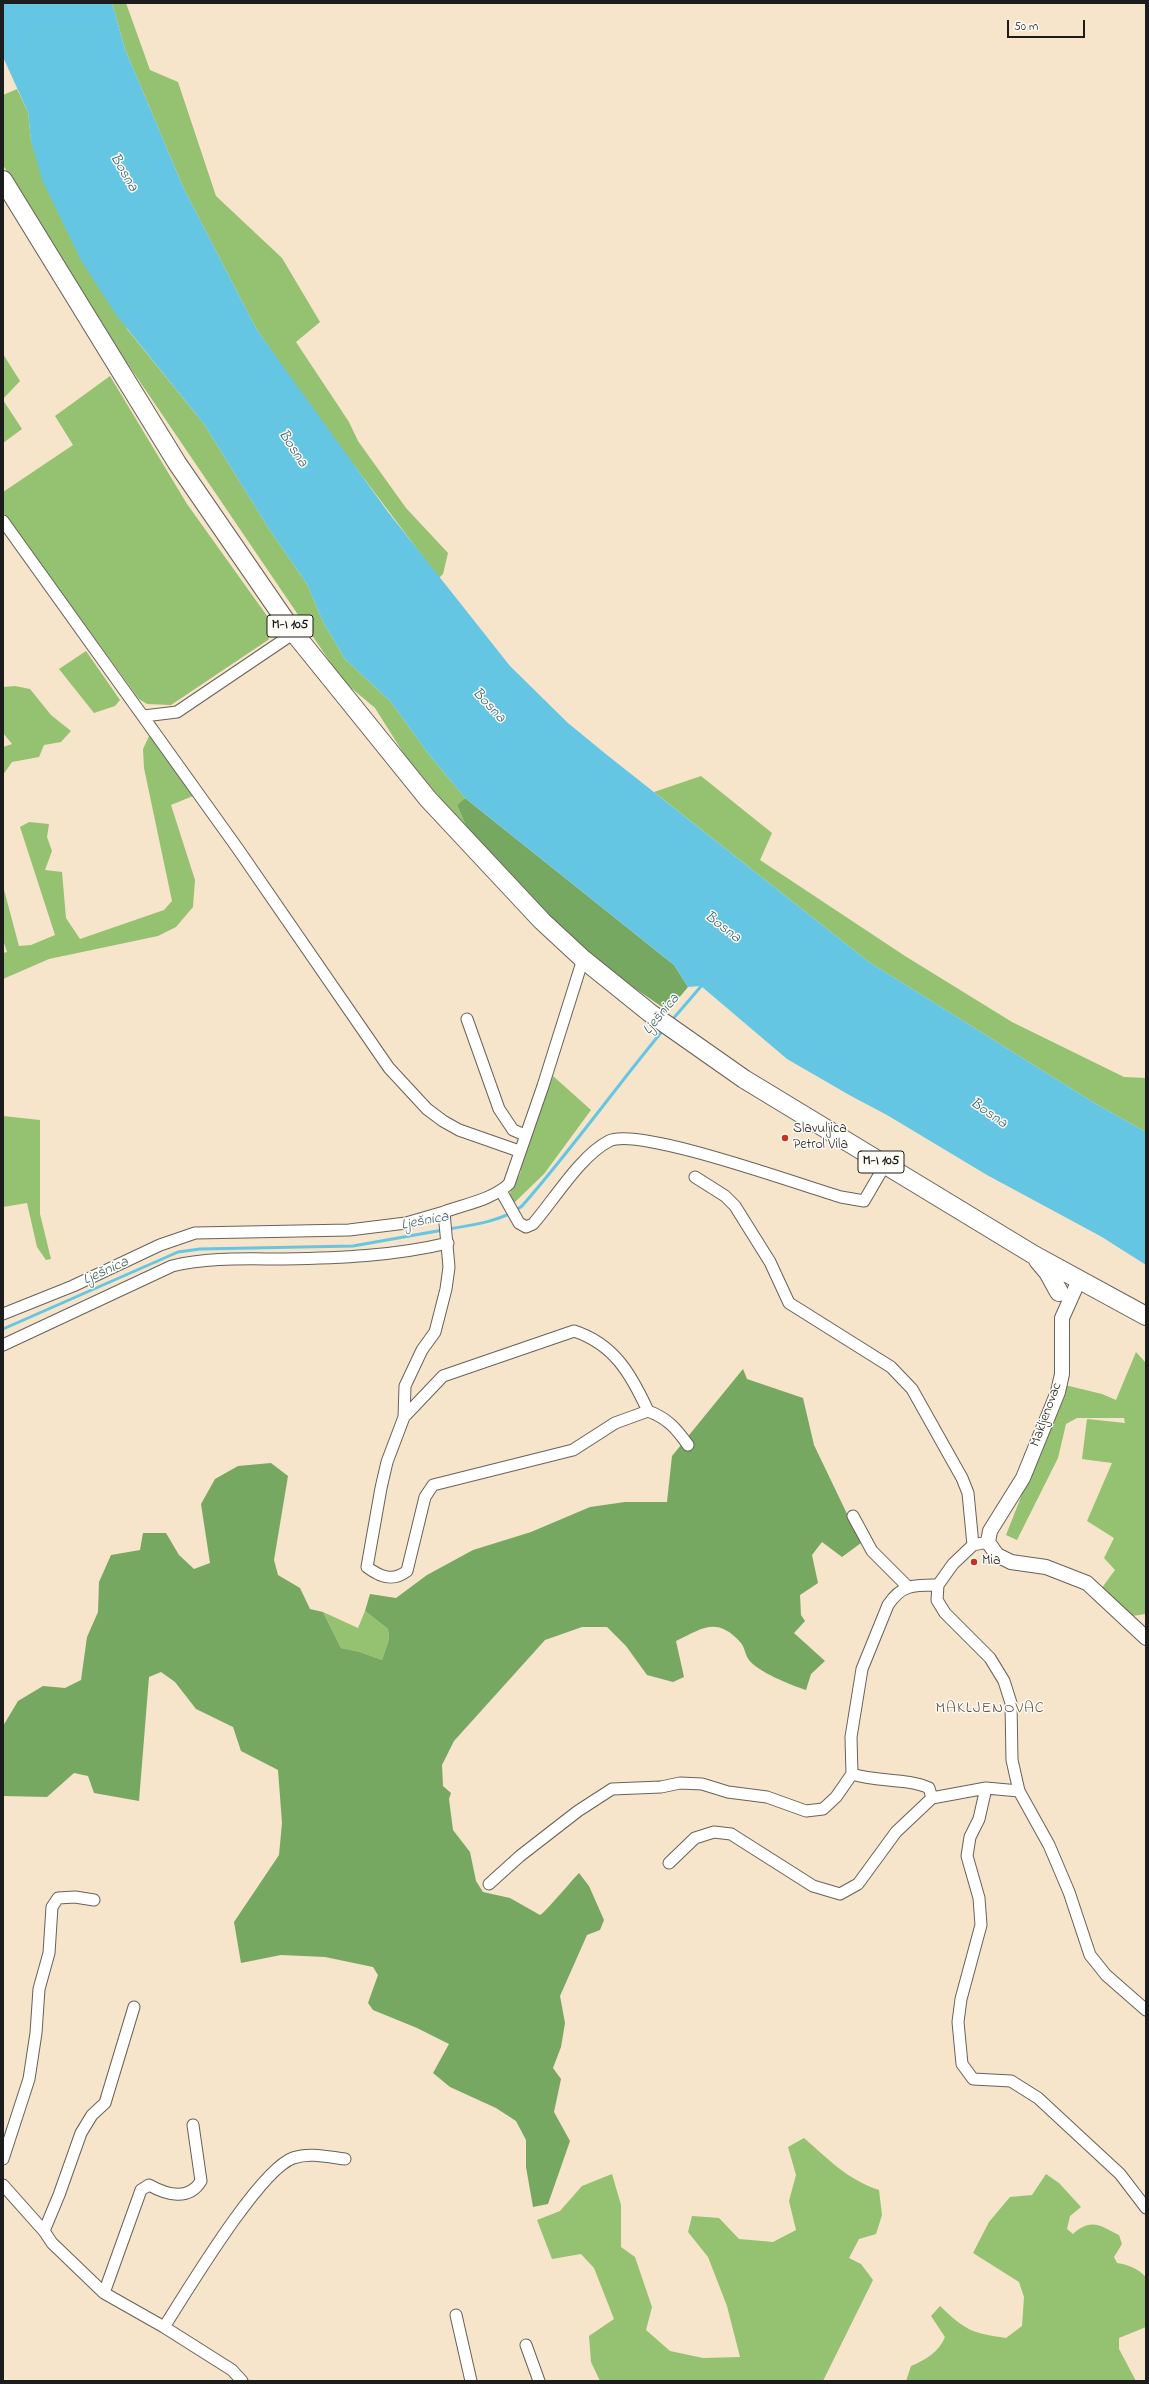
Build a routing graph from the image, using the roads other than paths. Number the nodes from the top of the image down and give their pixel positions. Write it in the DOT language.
graph roads {
  1 [pos="3,180"];
  2 [pos="3,521"];
  3 [pos="294,633"];
  4 [pos="144,716"];
  5 [pos="583,959"];
  6 [pos="467,1019"];
  7 [pos="525,1135"];
  8 [pos="519,1151"];
  9 [pos="885,1165"];
  10 [pos="695,1177"];
  11 [pos="501,1191"];
  12 [pos="444,1217"];
  13 [pos="447,1241"];
  14 [pos="1034,1255"];
  15 [pos="1077,1279"];
  16 [pos="1059,1292"];
  17 [pos="3,1314"];
  18 [pos="1146,1316"];
  19 [pos="1062,1318"];
  20 [pos="3,1345"];
  21 [pos="648,1411"];
  22 [pos="404,1417"];
  23 [pos="688,1445"];
  24 [pos="853,1516"];
  25 [pos="988,1542"];
  26 [pos="973,1545"];
  27 [pos="938,1585"];
  28 [pos="907,1586"];
  29 [pos="1146,1638"];
  30 [pos="852,1774"];
  31 [pos="986,1788"];
  32 [pos="1019,1790"];
  33 [pos="932,1798"];
  34 [pos="669,1863"];
  35 [pos="489,1884"];
  36 [pos="94,1900"];
  37 [pos="134,2007"];
  38 [pos="1146,2010"];
  39 [pos="193,2125"];
  40 [pos="3,2159"];
  41 [pos="345,2159"];
  42 [pos="3,2185"];
  43 [pos="1146,2208"];
  44 [pos="44,2230"];
  45 [pos="104,2294"];
  46 [pos="456,2315"];
  47 [pos="164,2327"];
  48 [pos="526,2346"];
  49 [pos="242,2381"];
  50 [pos="471,2381"];
  51 [pos="540,2381"];
  1 -- 3 [label="main road, M-I 105"];
  2 -- 4 [label="street"];
  3 -- 4 [label="street"];
  3 -- 5 [label="main road, M-I 105"];
  4 -- 8 [label="street"];
  5 -- 7 [label="street"];
  5 -- 9 [label="main road, M-I 105"];
  6 -- 7 [label="street"];
  7 -- 8 [label="street"];
  8 -- 11 [label="street"];
  9 -- 11 [label="street"];
  9 -- 14 [label="main road, M-I 105"];
  10 -- 26 [label="street"];
  11 -- 12 [label="street"];
  12 -- 13 [label="street"];
  12 -- 17 [label="street"];
  13 -- 20 [label="street"];
  13 -- 22 [label="street"];
  14 -- 15 [label="main road, M-I 105"];
  14 -- 16 [label="main road"];
  15 -- 16 [label="street"];
  15 -- 18 [label="main road, M-I 105"];
  15 -- 19 [label="street, Makljenovac"];
  16 -- 19 [label="street"];
  19 -- 25 [label="street, Makljenovac"];
  21 -- 22 [label="street"];
  21 -- 22 [label="street"];
  21 -- 23 [label="street"];
  24 -- 28 [label="street"];
  25 -- 26 [label="street"];
  25 -- 29 [label="street"];
  26 -- 27 [label="street"];
  27 -- 28 [label="street"];
  27 -- 32 [label="street"];
  28 -- 30 [label="street"];
  30 -- 33 [label="street"];
  30 -- 35 [label="street"];
  31 -- 32 [label="street"];
  31 -- 33 [label="street"];
  31 -- 43 [label="street"];
  32 -- 38 [label="street"];
  33 -- 34 [label="street"];
  36 -- 40 [label="street"];
  37 -- 44 [label="street"];
  39 -- 45 [label="street"];
  41 -- 47 [label="street"];
  42 -- 44 [label="street"];
  44 -- 45 [label="street"];
  45 -- 47 [label="street"];
  46 -- 50 [label="street"];
  47 -- 49 [label="street"];
  48 -- 51 [label="street"];
}
